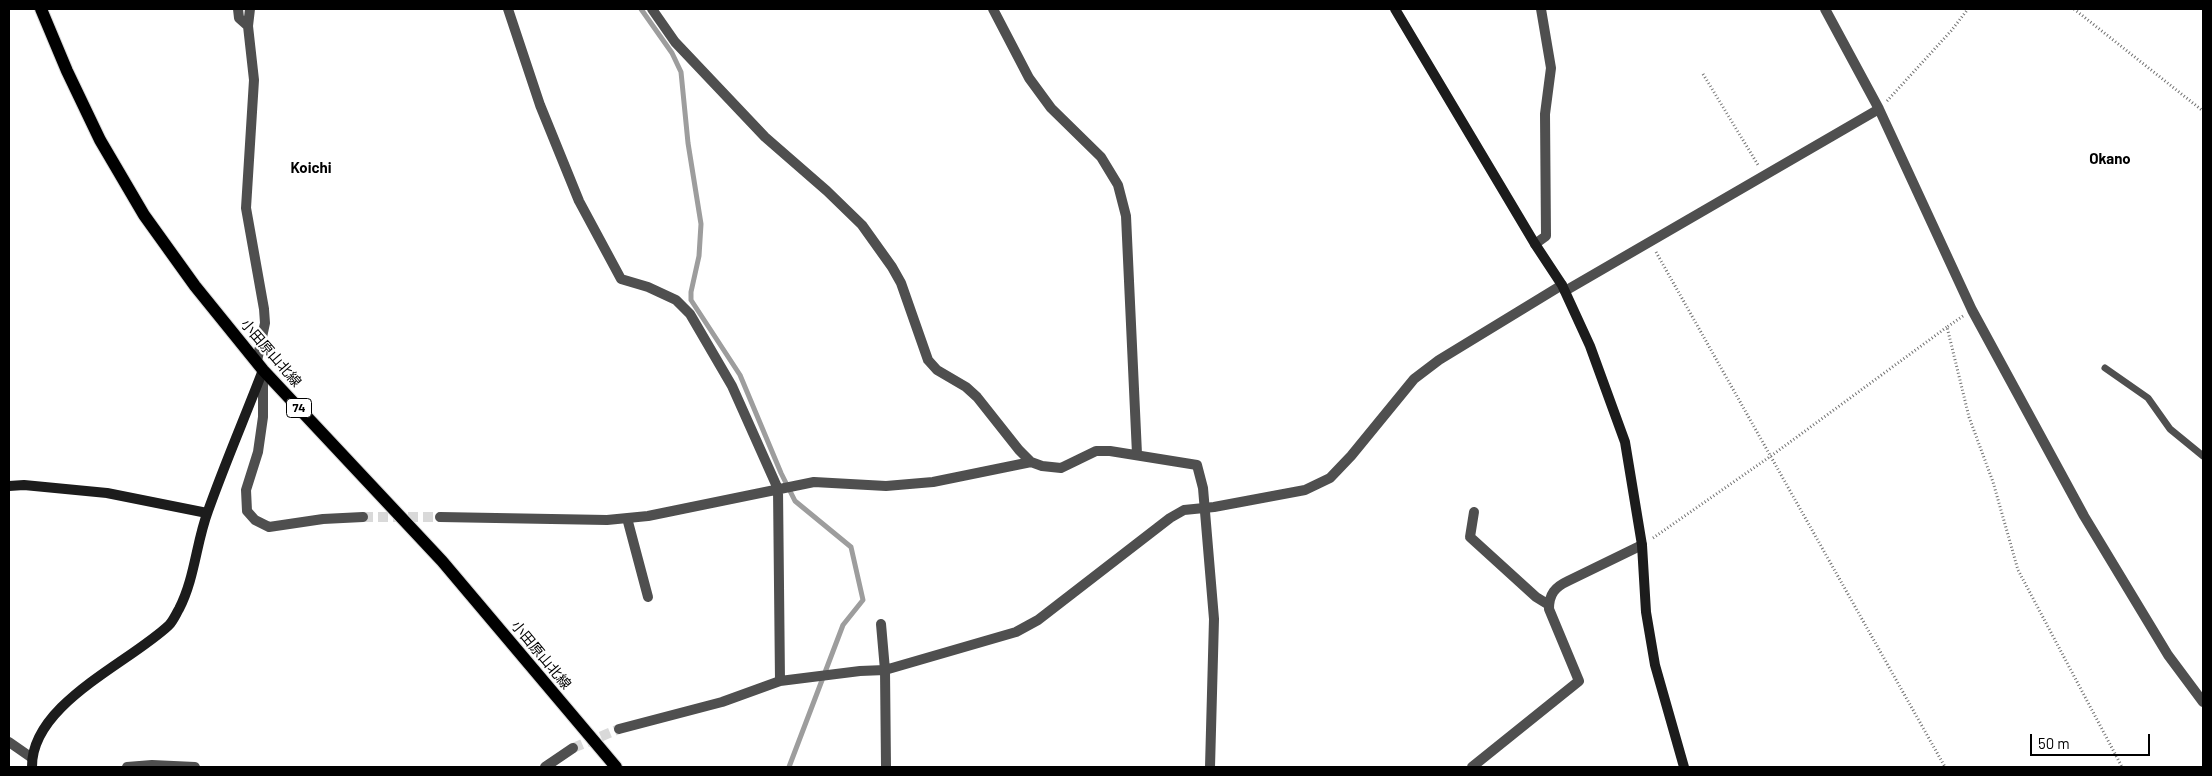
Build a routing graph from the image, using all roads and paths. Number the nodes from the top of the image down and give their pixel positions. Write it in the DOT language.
graph roads {
  1 [pos="41,9"];
  2 [pos="238,9"];
  3 [pos="250,9"];
  4 [pos="508,9"];
  5 [pos="652,9"];
  6 [pos="993,9"];
  7 [pos="1395,9"];
  8 [pos="1541,9"];
  9 [pos="1825,9"];
  10 [pos="1968,9"];
  11 [pos="2074,9"];
  12 [pos="248,26"];
  13 [pos="1702,74"];
  14 [pos="1879,109"];
  15 [pos="2203,111"];
  16 [pos="1765,176"];
  17 [pos="1650,242"];
  18 [pos="1535,244"];
  19 [pos="1564,288"];
  20 [pos="1972,310"];
  21 [pos="1948,327"];
  22 [pos="260,365"];
  23 [pos="2105,368"];
  24 [pos="1137,454"];
  25 [pos="1771,456"];
  26 [pos="2203,456"];
  27 [pos="1031,462"];
  28 [pos="9,486"];
  29 [pos="778,489"];
  30 [pos="1205,508"];
  31 [pos="1474,512"];
  32 [pos="207,513"];
  33 [pos="362,517"];
  34 [pos="440,517"];
  35 [pos="627,518"];
  36 [pos="1642,545"];
  37 [pos="648,597"];
  38 [pos="1549,605"];
  39 [pos="881,624"];
  40 [pos="885,670"];
  41 [pos="780,682"];
  42 [pos="2203,702"];
  43 [pos="619,729"];
  44 [pos="9,742"];
  45 [pos="573,748"];
  46 [pos="32,763"];
  47 [pos="128,767"];
  48 [pos="196,767"];
  49 [pos="546,767"];
  50 [pos="616,767"];
  51 [pos="886,767"];
  52 [pos="1210,767"];
  53 [pos="1472,767"];
  54 [pos="1684,767"];
  55 [pos="1945,767"];
  56 [pos="2122,767"];
  1 -- 22 [label="main road, 小田原山北線 / 74"];
  2 -- 12 [label="street"];
  3 -- 12 [label="street"];
  4 -- 29 [label="street"];
  5 -- 27 [label="street"];
  6 -- 24 [label="street"];
  7 -- 18 [label="street"];
  8 -- 18 [label="street"];
  9 -- 14 [label="street"];
  10 -- 14 [label="path"];
  11 -- 15 [label="path"];
  12 -- 22 [label="street"];
  13 -- 16 [label="path"];
  14 -- 16 [label="street"];
  14 -- 20 [label="street"];
  16 -- 17 [label="street"];
  17 -- 19 [label="street"];
  17 -- 25 [label="path"];
  18 -- 19 [label="street"];
  19 -- 30 [label="street"];
  19 -- 36 [label="street"];
  20 -- 21 [label="path"];
  20 -- 42 [label="street"];
  21 -- 25 [label="path"];
  21 -- 56 [label="path"];
  22 -- 32 [label="street"];
  22 -- 33 [label="street"];
  22 -- 50 [label="main road, 小田原山北線 / 74"];
  23 -- 26 [label="lane"];
  24 -- 27 [label="street"];
  24 -- 30 [label="street"];
  25 -- 36 [label="path"];
  25 -- 55 [label="path"];
  27 -- 29 [label="street"];
  28 -- 32 [label="street"];
  29 -- 35 [label="street"];
  29 -- 41 [label="street"];
  30 -- 40 [label="street"];
  30 -- 52 [label="street"];
  31 -- 38 [label="street"];
  32 -- 46 [label="street"];
  34 -- 35 [label="street"];
  35 -- 37 [label="street"];
  36 -- 38 [label="street"];
  36 -- 54 [label="street"];
  38 -- 53 [label="street"];
  39 -- 40 [label="street"];
  40 -- 41 [label="street"];
  40 -- 51 [label="street"];
  41 -- 43 [label="street"];
  44 -- 46 [label="street"];
  45 -- 49 [label="street"];
  47 -- 48 [label="street"];
}
